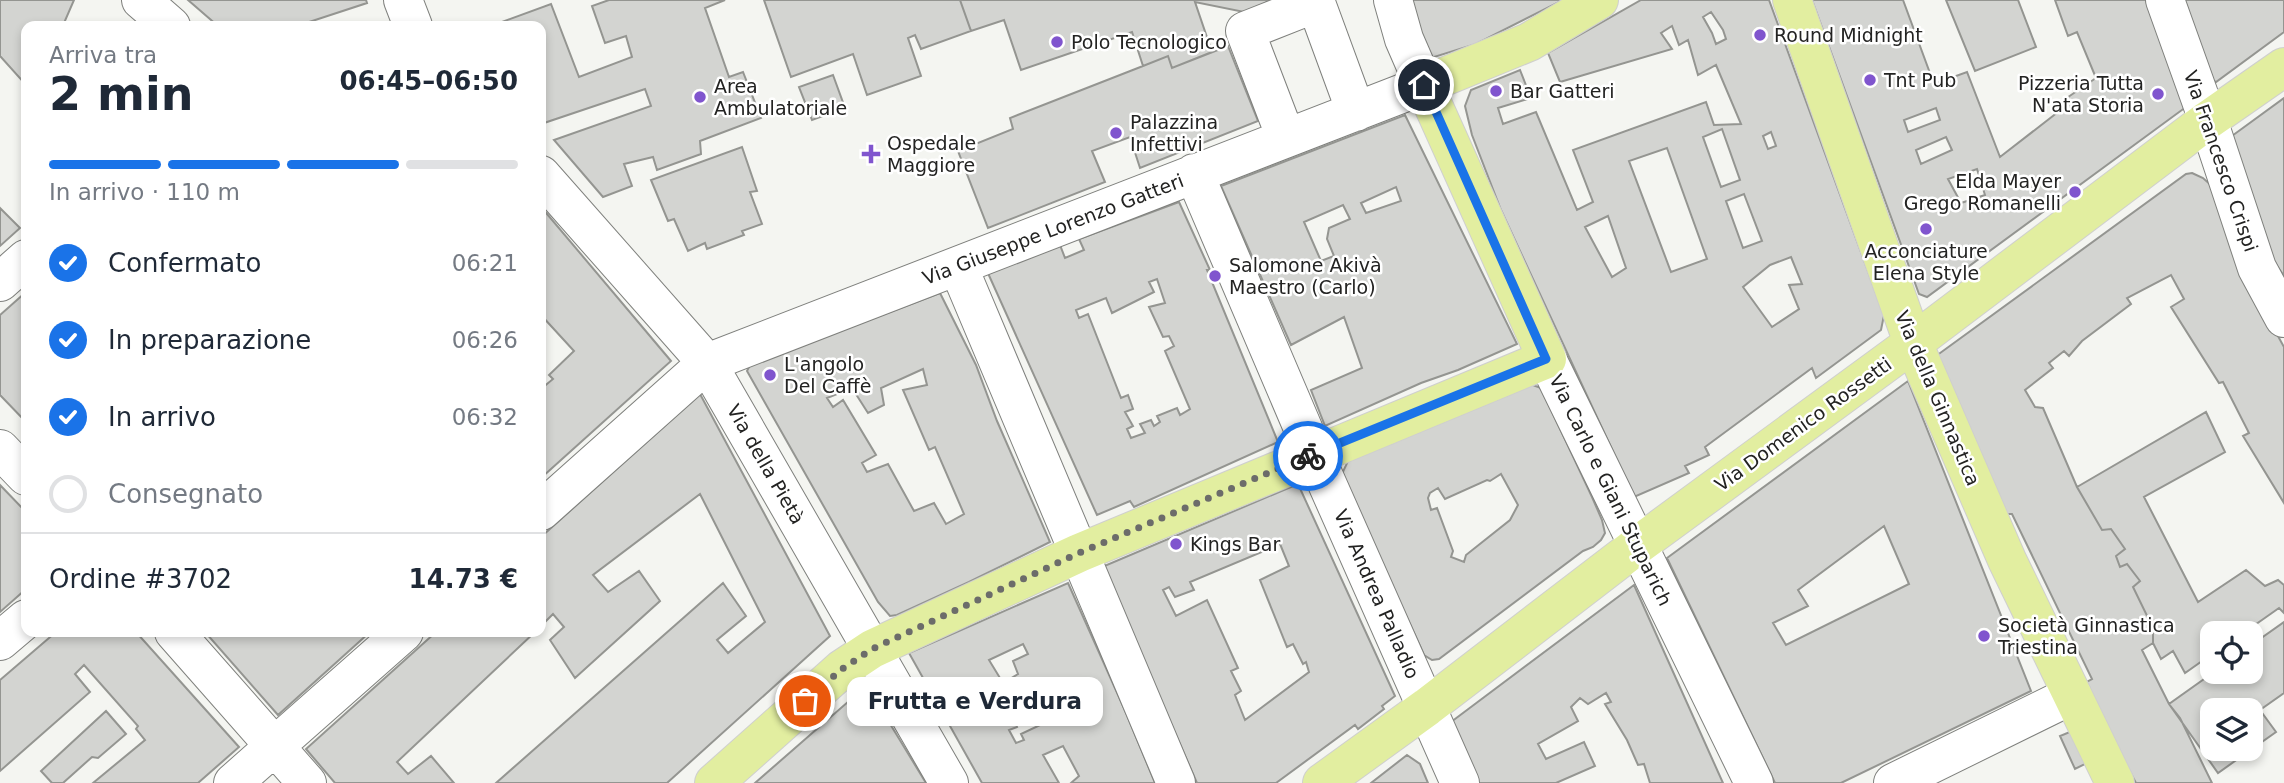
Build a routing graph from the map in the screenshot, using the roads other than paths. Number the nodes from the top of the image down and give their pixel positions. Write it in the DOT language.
graph roads {
  1 [pos="141,0"];
  2 [pos="403,0"];
  3 [pos="1393,0"];
  4 [pos="1599,0"];
  5 [pos="1792,0"];
  6 [pos="2165,0"];
  7 [pos="165,21"];
  8 [pos="411,21"];
  9 [pos="2284,67"];
  10 [pos="1424,85"];
  11 [pos="1356,112"];
  12 [pos="2208,120"];
  13 [pos="1286,138"];
  14 [pos="1194,173"];
  15 [pos="546,182"];
  16 [pos="21,264"];
  17 [pos="958,266"];
  18 [pos="0,282"];
  19 [pos="2284,318"];
  20 [pos="1913,343"];
  21 [pos="1546,359"];
  22 [pos="707,363"];
  23 [pos="0,449"];
  24 [pos="1314,454"];
  25 [pos="21,471"];
  26 [pos="546,506"];
  27 [pos="1638,545"];
  28 [pos="1079,553"];
  29 [pos="21,623"];
  30 [pos="178,637"];
  31 [pos="398,637"];
  32 [pos="0,641"];
  33 [pos="872,649"];
  34 [pos="2072,695"];
  35 [pos="1427,707"];
  36 [pos="275,745"];
  37 [pos="233,783"];
  38 [pos="307,783"];
  39 [pos="714,783"];
  40 [pos="949,783"];
  41 [pos="1176,783"];
  42 [pos="1322,783"];
  43 [pos="1461,783"];
  44 [pos="1754,783"];
  45 [pos="1893,783"];
  46 [pos="2115,783"];
  1 -- 7 [label="street"];
  2 -- 8 [label="street"];
  3 -- 10 [label="street, Via Carlo e Giani Stuparich"];
  4 -- 10 [label="main road, Via Giuseppe Lorenzo Gatteri"];
  5 -- 20 [label="main road, Via della Ginnastica"];
  6 -- 12 [label="street, Via Francesco Crispi"];
  9 -- 12 [label="main road, Via Domenico Rossetti"];
  10 -- 11 [label="street, Via Giuseppe Lorenzo Gatteri"];
  10 -- 21 [label="main road, Via Carlo e Giani Stuparich"];
  11 -- 13 [label="street, Via Giuseppe Lorenzo Gatteri"];
  11 -- 13 [label="street"];
  12 -- 19 [label="street, Via Francesco Crispi"];
  12 -- 20 [label="main road, Via Domenico Rossetti"];
  13 -- 14 [label="street, Via Giuseppe Lorenzo Gatteri"];
  14 -- 17 [label="street, Via Giuseppe Lorenzo Gatteri"];
  14 -- 24 [label="street, Via Andrea Palladio"];
  15 -- 22 [label="street, Via della Pietà"];
  16 -- 18 [label="street"];
  17 -- 22 [label="street, Via Giuseppe Lorenzo Gatteri"];
  17 -- 28 [label="street"];
  20 -- 27 [label="main road, Via Domenico Rossetti"];
  20 -- 34 [label="main road, Via della Ginnastica"];
  21 -- 24 [label="main road"];
  21 -- 27 [label="street, Via Carlo e Giani Stuparich"];
  22 -- 26 [label="street, Via Giuseppe Lorenzo Gatteri"];
  22 -- 33 [label="street, Via della Pietà"];
  23 -- 25 [label="street"];
  24 -- 28 [label="main road"];
  24 -- 35 [label="street, Via Andrea Palladio"];
  27 -- 35 [label="main road, Via Domenico Rossetti"];
  27 -- 44 [label="street, Via Carlo e Giani Stuparich"];
  28 -- 33 [label="main road"];
  28 -- 41 [label="street"];
  29 -- 32 [label="street"];
  30 -- 36 [label="street"];
  31 -- 36 [label="street"];
  33 -- 39 [label="main road"];
  33 -- 40 [label="street, Via della Pietà"];
  34 -- 45 [label="street"];
  34 -- 46 [label="main road, Via della Ginnastica"];
  35 -- 42 [label="main road, Via Domenico Rossetti"];
  35 -- 43 [label="street, Via Andrea Palladio"];
  36 -- 37 [label="street"];
  36 -- 38 [label="street"];
}
